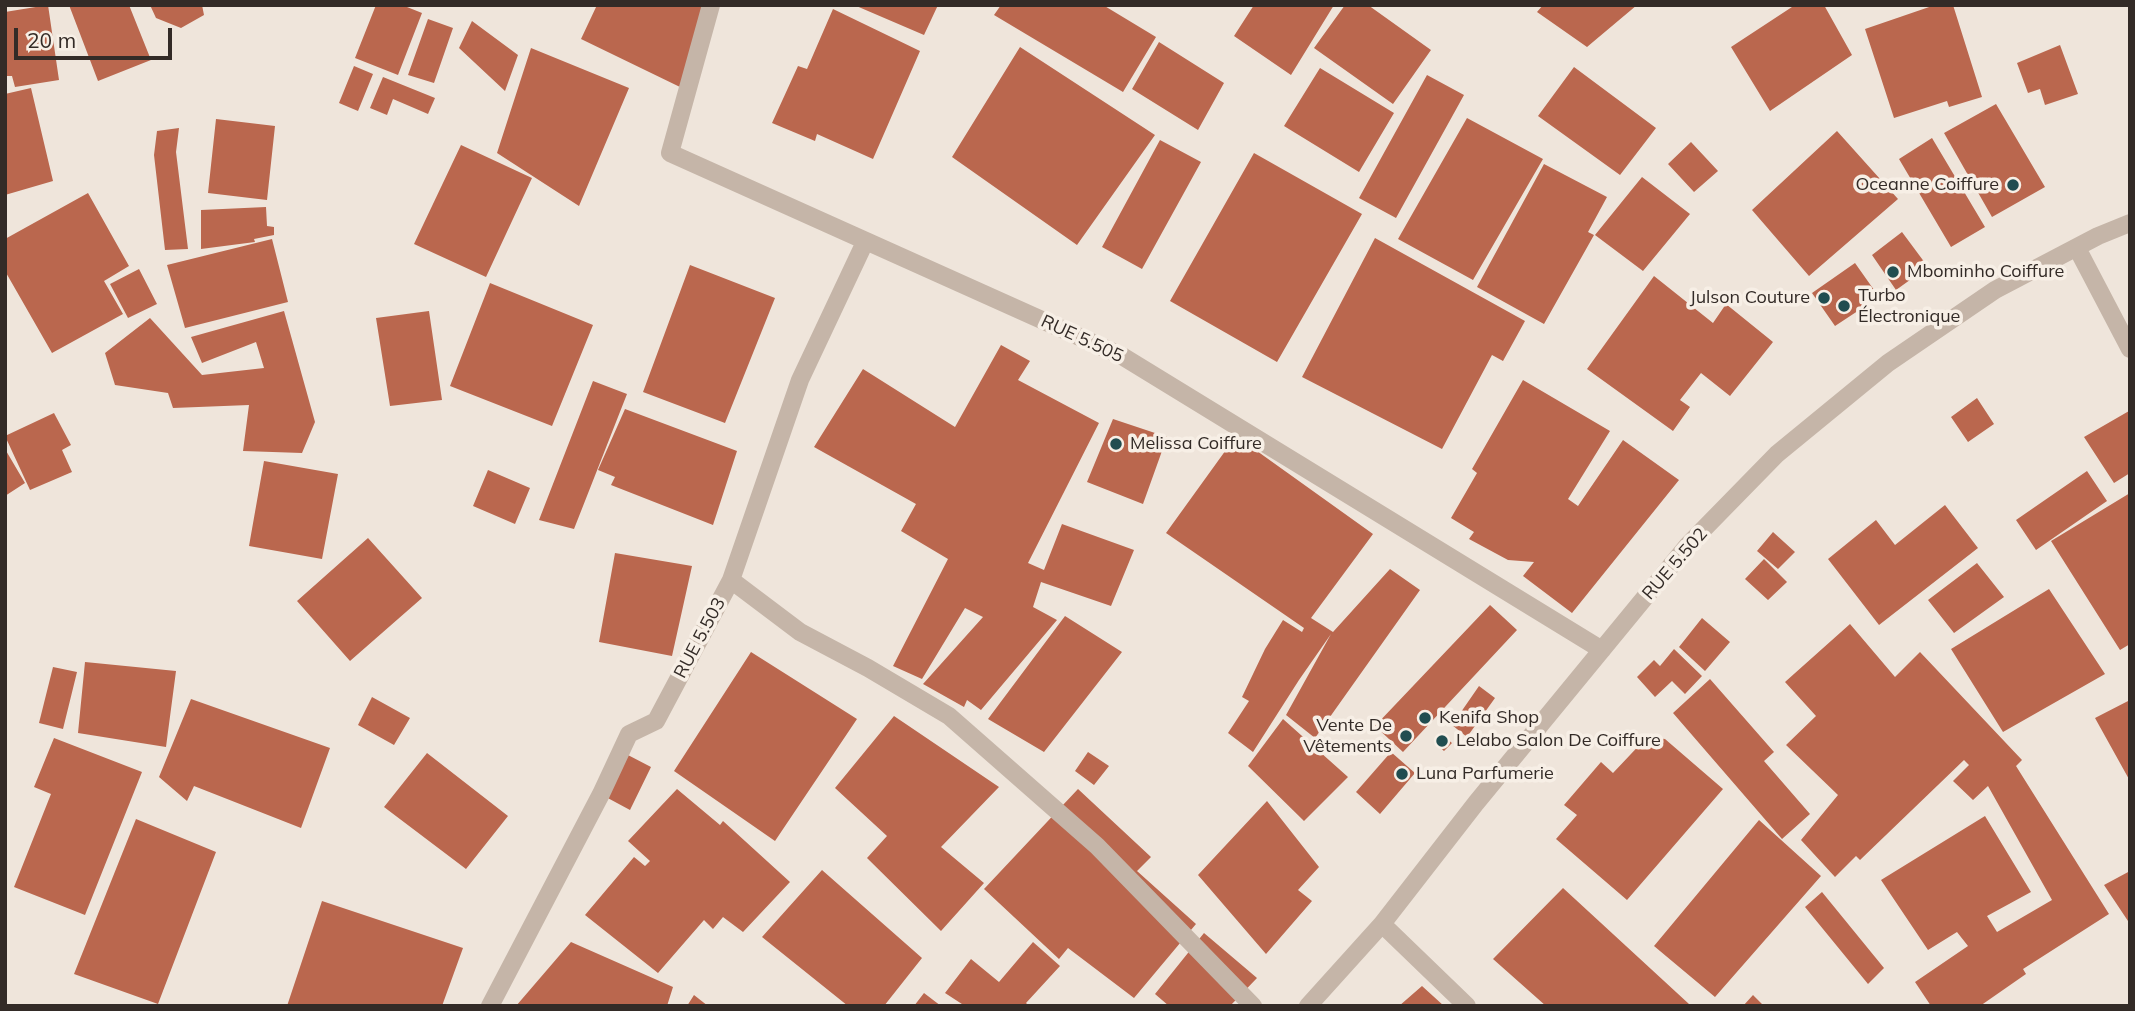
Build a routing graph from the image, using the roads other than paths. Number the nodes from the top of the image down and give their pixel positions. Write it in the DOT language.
graph roads {
  1 [pos="711,5"];
  2 [pos="2130,223"];
  3 [pos="865,242"];
  4 [pos="2077,248"];
  5 [pos="2130,349"];
  6 [pos="731,580"];
  7 [pos="1602,650"];
  8 [pos="1382,924"];
  9 [pos="490,1006"];
  10 [pos="1253,1006"];
  11 [pos="1308,1006"];
  12 [pos="1467,1006"];
  1 -- 3 [label="street, RUE 5.505"];
  2 -- 4 [label="street, RUE 5.502"];
  3 -- 6 [label="street, RUE 5.503"];
  3 -- 7 [label="street, RUE 5.505"];
  4 -- 5 [label="street"];
  4 -- 7 [label="street, RUE 5.502"];
  6 -- 9 [label="street, RUE 5.503"];
  6 -- 10 [label="street"];
  7 -- 8 [label="street, RUE 5.502"];
  8 -- 11 [label="street, RUE 5.502"];
  8 -- 12 [label="street"];
}
